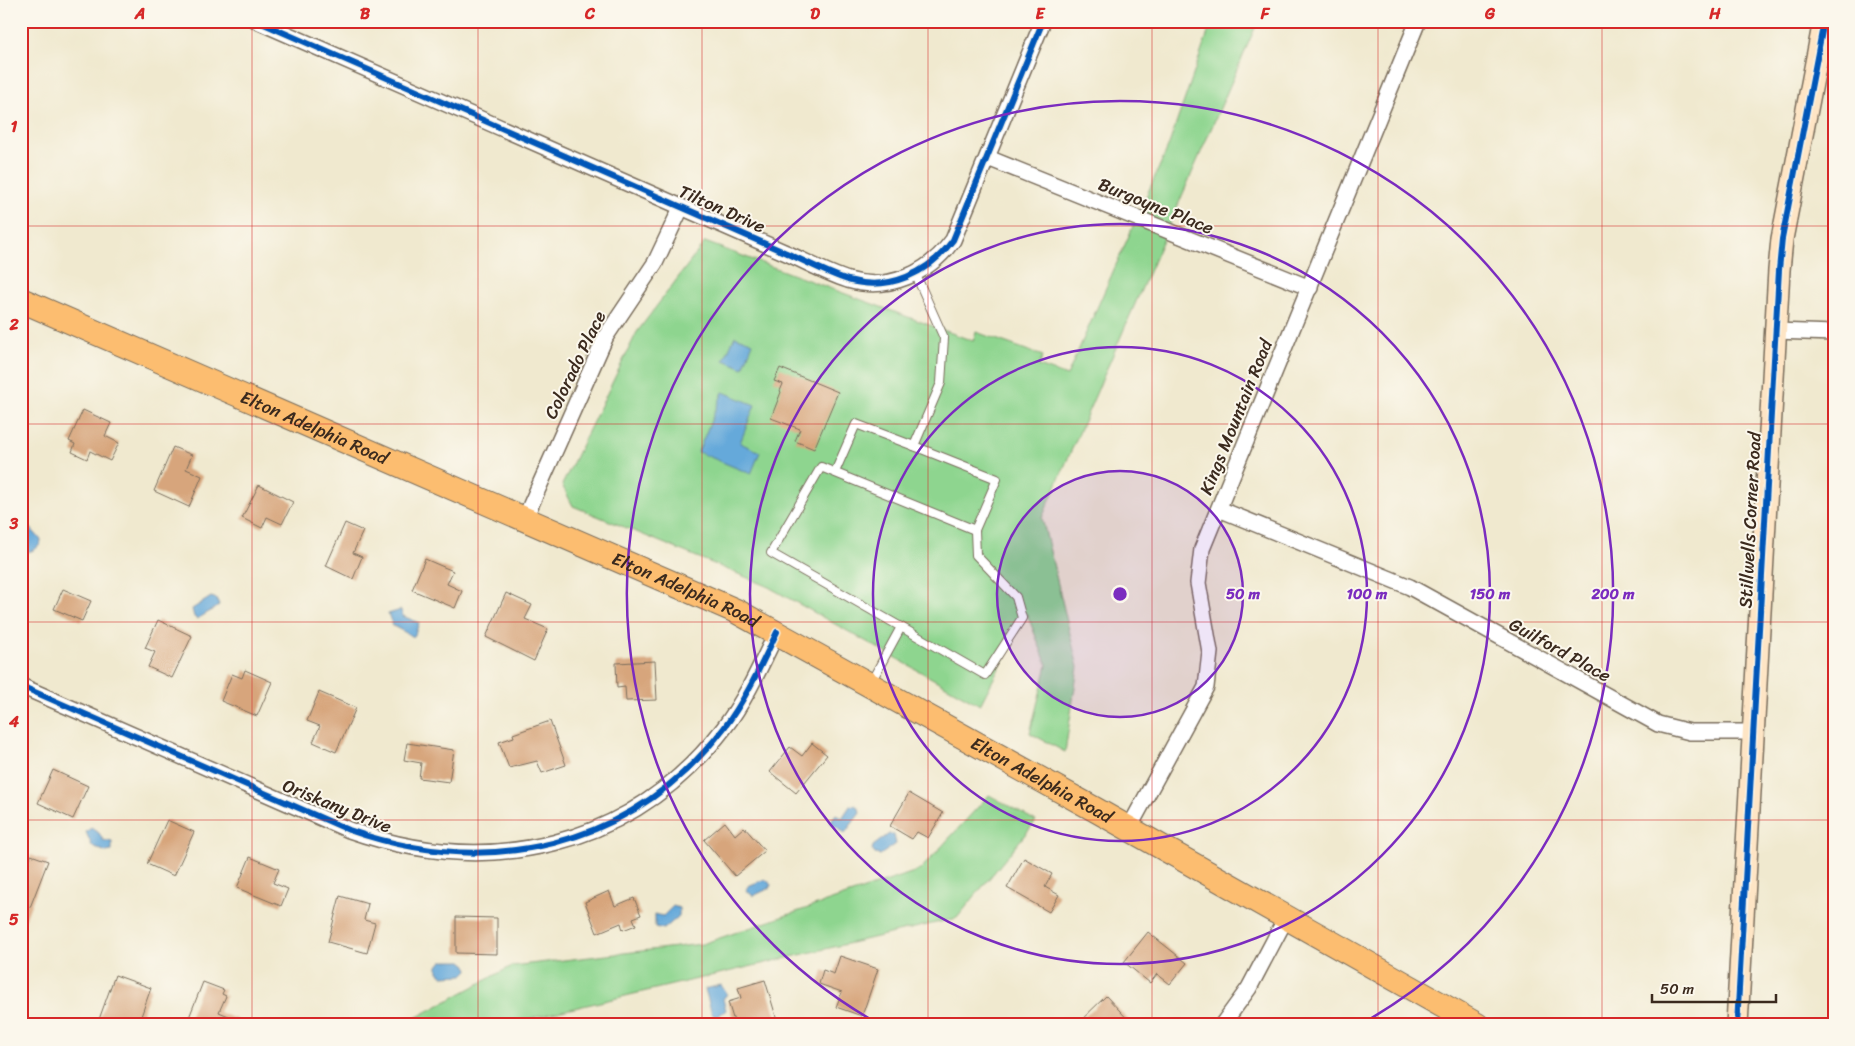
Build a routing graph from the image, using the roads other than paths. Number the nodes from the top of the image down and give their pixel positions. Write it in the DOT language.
graph roads {
  1 [pos="257,21"];
  2 [pos="1043,21"];
  3 [pos="1418,21"];
  4 [pos="1824,21"];
  5 [pos="988,158"];
  6 [pos="681,208"];
  7 [pos="915,273"];
  8 [pos="1310,288"];
  9 [pos="21,300"];
  10 [pos="1776,331"];
  11 [pos="1834,333"];
  12 [pos="914,446"];
  13 [pos="835,472"];
  14 [pos="1219,509"];
  15 [pos="525,518"];
  16 [pos="975,530"];
  17 [pos="901,627"];
  18 [pos="777,632"];
  19 [pos="870,684"];
  20 [pos="21,686"];
  21 [pos="1753,732"];
  22 [pos="1130,828"];
  23 [pos="1287,916"];
  24 [pos="1222,1025"];
  25 [pos="1477,1025"];
  26 [pos="1738,1025"];
  1 -- 6 [label="street, Tilton Drive"];
  2 -- 5 [label="street, Tilton Drive"];
  3 -- 8 [label="street, Kings Mountain Road"];
  4 -- 10 [label="street, Stillwells Corner Road"];
  5 -- 7 [label="street, Tilton Drive"];
  5 -- 8 [label="street, Burgoyne Place"];
  6 -- 7 [label="street, Tilton Drive"];
  6 -- 15 [label="street, Colorado Place"];
  7 -- 12 [label="lane"];
  8 -- 14 [label="street, Kings Mountain Road"];
  9 -- 15 [label="main road, Elton Adelphia Road"];
  10 -- 11 [label="street"];
  10 -- 21 [label="street, Stillwells Corner Road"];
  12 -- 13 [label="lane"];
  12 -- 16 [label="lane"];
  13 -- 16 [label="lane"];
  13 -- 17 [label="lane"];
  14 -- 21 [label="street, Guilford Place"];
  14 -- 22 [label="street, Kings Mountain Road"];
  15 -- 18 [label="main road, Elton Adelphia Road"];
  16 -- 17 [label="lane"];
  17 -- 19 [label="lane"];
  18 -- 19 [label="main road, Elton Adelphia Road"];
  18 -- 20 [label="street, Oriskany Drive"];
  19 -- 22 [label="main road, Elton Adelphia Road"];
  21 -- 26 [label="street, Stillwells Corner Road"];
  22 -- 23 [label="main road, Elton Adelphia Road"];
  23 -- 24 [label="street"];
  23 -- 25 [label="main road, Elton Adelphia Road"];
}
